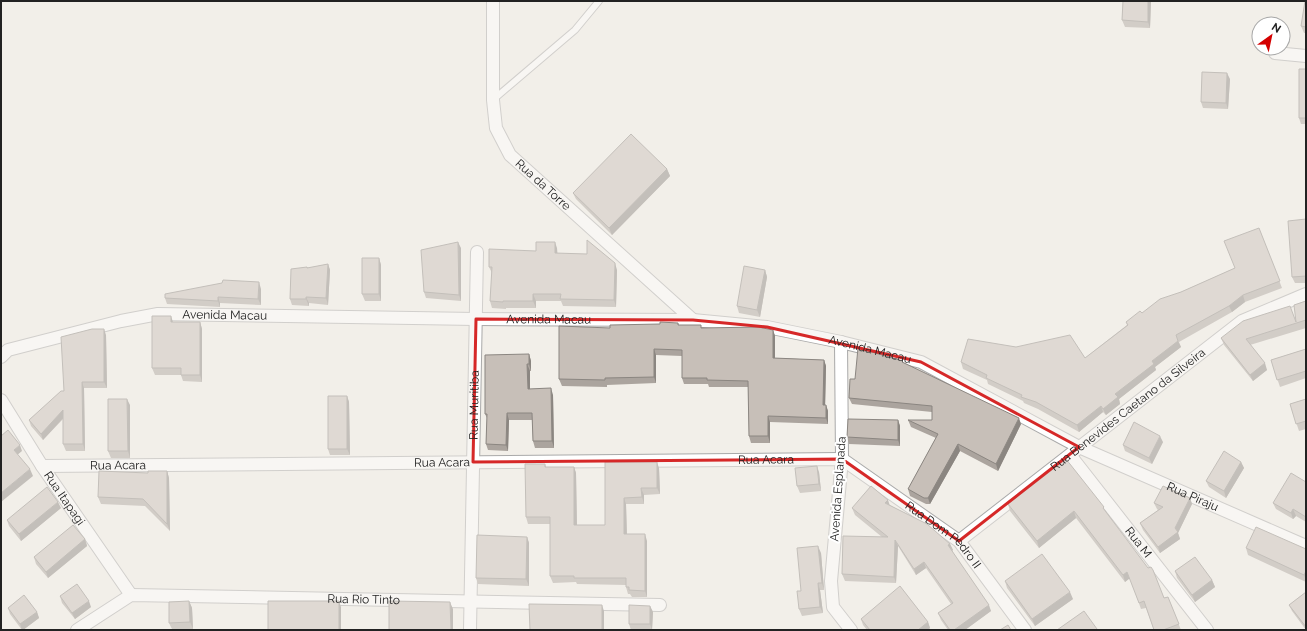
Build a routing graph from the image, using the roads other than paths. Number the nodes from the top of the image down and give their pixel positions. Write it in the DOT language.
graph roads {
  1 [pos="493,1"];
  2 [pos="599,1"];
  3 [pos="1291,55"];
  4 [pos="1306,56"];
  5 [pos="493,100"];
  6 [pos="477,252"];
  7 [pos="1306,294"];
  8 [pos="476,319"];
  9 [pos="693,320"];
  10 [pos="841,342"];
  11 [pos="1,357"];
  12 [pos="1,400"];
  13 [pos="1074,451"];
  14 [pos="842,459"];
  15 [pos="473,462"];
  16 [pos="42,466"];
  17 [pos="959,541"];
  18 [pos="1306,546"];
  19 [pos="131,595"];
  20 [pos="470,602"];
  21 [pos="660,605"];
  22 [pos="77,630"];
  23 [pos="470,630"];
  24 [pos="851,630"];
  25 [pos="1025,630"];
  26 [pos="1207,630"];
  1 -- 5 [label="street, Rua da Torre"];
  2 -- 5 [label="lane"];
  3 -- 4 [label="street"];
  5 -- 9 [label="street, Rua da Torre"];
  6 -- 8 [label="street, Rua Muritiba"];
  7 -- 13 [label="street, Rua Benevides Caetano da Silveira"];
  8 -- 9 [label="street, Avenida Macau"];
  8 -- 11 [label="street, Avenida Macau"];
  8 -- 15 [label="street, Rua Muritiba"];
  9 -- 10 [label="street, Avenida Macau"];
  10 -- 13 [label="street, Avenida Macau"];
  10 -- 14 [label="street, Avenida Esplanada"];
  12 -- 16 [label="street, Rua Itapagi"];
  13 -- 17 [label="street, Rua Benevides Caetano da Silveira"];
  13 -- 18 [label="street, Rua Piraju"];
  13 -- 26 [label="street, Rua M"];
  14 -- 15 [label="street, Rua Acara"];
  14 -- 17 [label="street, Rua Dom Pedro II"];
  14 -- 24 [label="street, Avenida Esplanada"];
  15 -- 16 [label="street, Rua Acara"];
  15 -- 20 [label="street, Rua Muritiba"];
  16 -- 19 [label="street, Rua Itapagi"];
  17 -- 25 [label="street, Rua Dom Pedro II"];
  19 -- 20 [label="street, Rua Rio Tinto"];
  19 -- 22 [label="street"];
  20 -- 21 [label="street, Rua Rio Tinto"];
  20 -- 23 [label="street, Rua Muritiba"];
}
